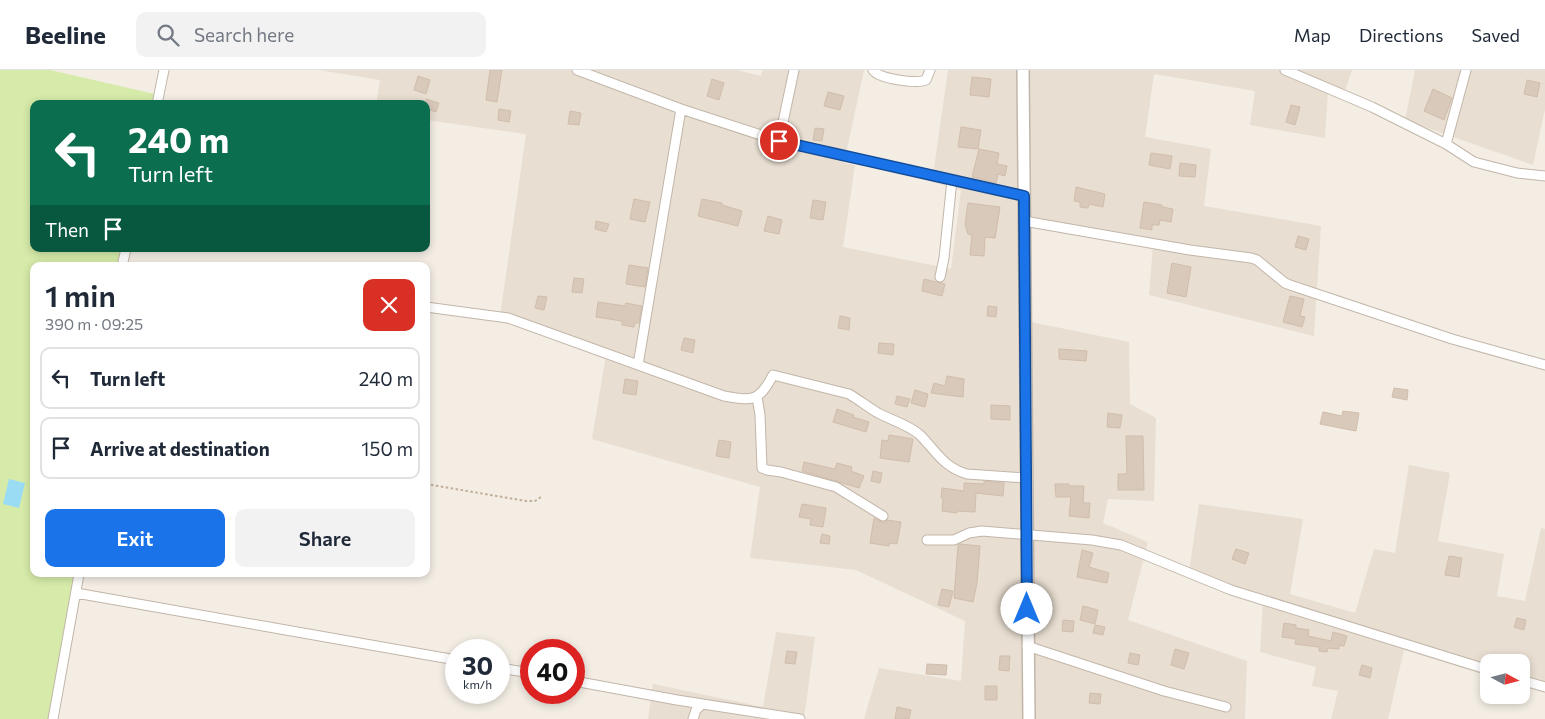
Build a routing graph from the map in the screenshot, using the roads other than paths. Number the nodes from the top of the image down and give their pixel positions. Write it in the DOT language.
graph roads {
  1 [pos="164,70"];
  2 [pos="578,70"];
  3 [pos="794,70"];
  4 [pos="873,70"];
  5 [pos="930,70"];
  6 [pos="1023,70"];
  7 [pos="1285,70"];
  8 [pos="1466,70"];
  9 [pos="158,100"];
  10 [pos="681,109"];
  11 [pos="779,141"];
  12 [pos="1446,144"];
  13 [pos="1545,176"];
  14 [pos="952,180"];
  15 [pos="1024,196"];
  16 [pos="1024,220"];
  17 [pos="940,277"];
  18 [pos="430,308"];
  19 [pos="638,365"];
  20 [pos="1545,365"];
  21 [pos="757,398"];
  22 [pos="1027,478"];
  23 [pos="883,516"];
  24 [pos="1028,534"];
  25 [pos="927,540"];
  26 [pos="79,577"];
  27 [pos="76,593"];
  28 [pos="1027,646"];
  29 [pos="445,658"];
  30 [pos="1480,667"];
  31 [pos="585,683"];
  32 [pos="1530,683"];
  33 [pos="1545,687"];
  34 [pos="702,704"];
  35 [pos="1226,707"];
  36 [pos="762,716"];
  37 [pos="53,719"];
  38 [pos="693,719"];
  39 [pos="800,719"];
  40 [pos="1029,719"];
  1 -- 9 [label="street"];
  2 -- 10 [label="street"];
  3 -- 11 [label="street"];
  4 -- 5 [label="street"];
  6 -- 15 [label="street"];
  7 -- 12 [label="street"];
  8 -- 12 [label="street"];
  10 -- 11 [label="street"];
  10 -- 19 [label="street"];
  11 -- 14 [label="street"];
  12 -- 13 [label="street"];
  14 -- 15 [label="street"];
  14 -- 17 [label="street"];
  15 -- 16 [label="street"];
  16 -- 20 [label="street"];
  16 -- 22 [label="street"];
  18 -- 19 [label="street"];
  19 -- 21 [label="street"];
  21 -- 22 [label="street"];
  21 -- 23 [label="street"];
  22 -- 24 [label="street"];
  24 -- 25 [label="street"];
  24 -- 28 [label="street"];
  24 -- 30 [label="street"];
  26 -- 27 [label="street"];
  27 -- 29 [label="street"];
  27 -- 37 [label="street"];
  28 -- 35 [label="street"];
  28 -- 40 [label="street"];
  31 -- 34 [label="street"];
  32 -- 33 [label="street"];
  34 -- 36 [label="street"];
  34 -- 38 [label="street"];
  36 -- 39 [label="street"];
}
